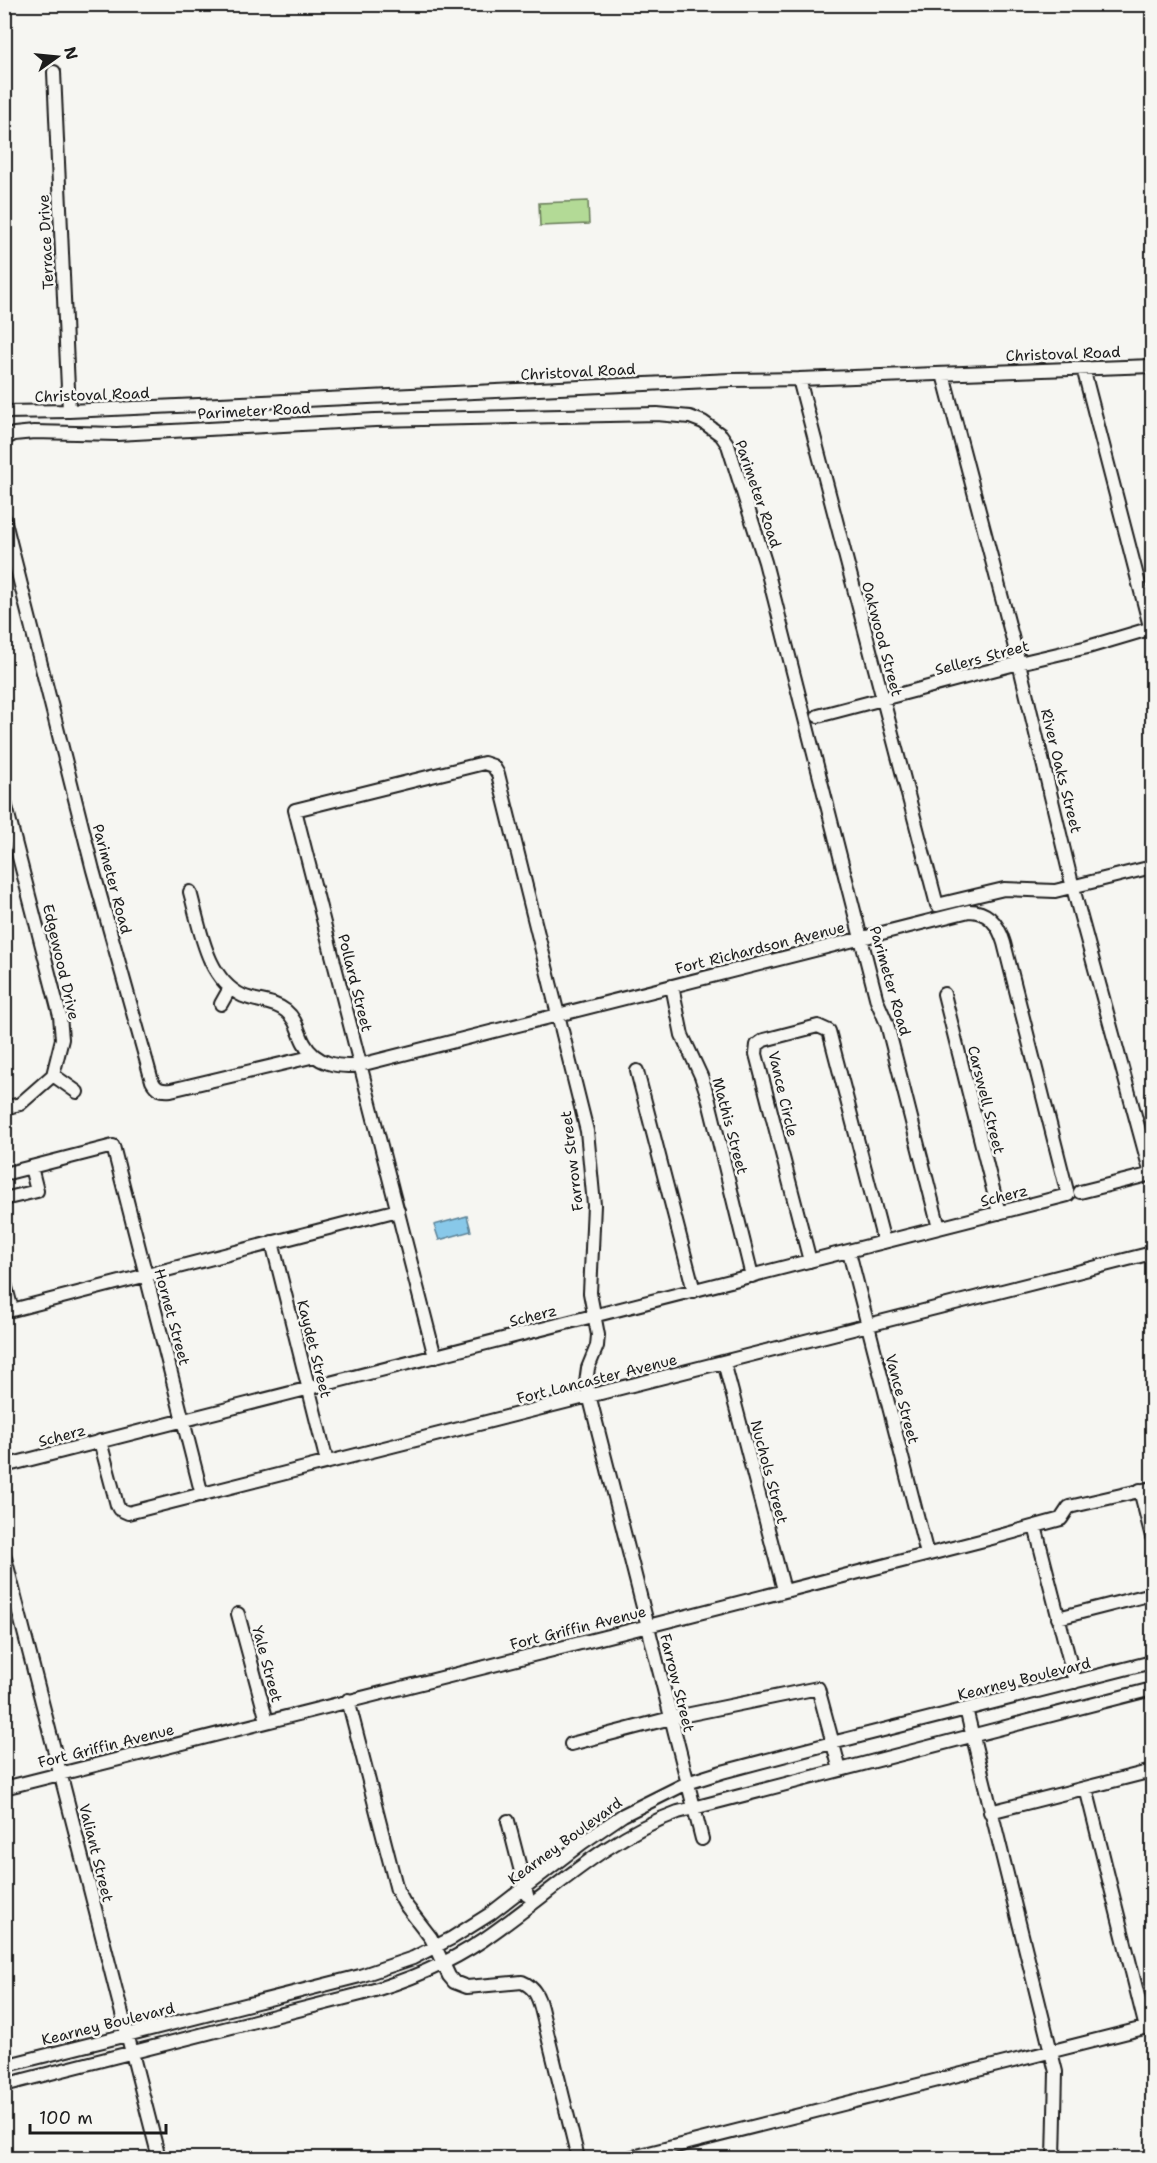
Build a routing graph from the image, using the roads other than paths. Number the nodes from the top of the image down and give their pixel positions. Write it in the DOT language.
graph roads {
  1 [pos="54,72"];
  2 [pos="1152,366"];
  3 [pos="1083,368"];
  4 [pos="943,374"];
  5 [pos="799,379"];
  6 [pos="69,411"];
  7 [pos="4,412"];
  8 [pos="4,439"];
  9 [pos="4,518"];
  10 [pos="1152,631"];
  11 [pos="1019,663"];
  12 [pos="882,700"];
  13 [pos="818,716"];
  14 [pos="489,764"];
  15 [pos="4,799"];
  16 [pos="1152,867"];
  17 [pos="1073,888"];
  18 [pos="190,892"];
  19 [pos="862,937"];
  20 [pos="672,986"];
  21 [pos="230,988"];
  22 [pos="944,994"];
  23 [pos="221,1004"];
  24 [pos="558,1014"];
  25 [pos="315,1056"];
  26 [pos="360,1065"];
  27 [pos="637,1071"];
  28 [pos="53,1075"];
  29 [pos="77,1092"];
  30 [pos="4,1108"];
  31 [pos="31,1167"];
  32 [pos="4,1174"];
  33 [pos="1152,1174"];
  34 [pos="1074,1194"];
  35 [pos="4,1199"];
  36 [pos="398,1210"];
  37 [pos="999,1213"];
  38 [pos="939,1228"];
  39 [pos="272,1242"];
  40 [pos="884,1242"];
  41 [pos="849,1252"];
  42 [pos="1152,1254"];
  43 [pos="810,1261"];
  44 [pos="145,1275"];
  45 [pos="752,1276"];
  46 [pos="4,1280"];
  47 [pos="694,1291"];
  48 [pos="595,1316"];
  49 [pos="867,1325"];
  50 [pos="435,1357"];
  51 [pos="724,1362"];
  52 [pos="308,1388"];
  53 [pos="589,1397"];
  54 [pos="183,1419"];
  55 [pos="100,1441"];
  56 [pos="327,1462"];
  57 [pos="4,1466"];
  58 [pos="1146,1489"];
  59 [pos="202,1495"];
  60 [pos="1035,1526"];
  61 [pos="1152,1537"];
  62 [pos="4,1554"];
  63 [pos="927,1554"];
  64 [pos="784,1590"];
  65 [pos="1152,1594"];
  66 [pos="238,1614"];
  67 [pos="1058,1618"];
  68 [pos="648,1626"];
  69 [pos="1152,1662"];
  70 [pos="1075,1682"];
  71 [pos="1152,1689"];
  72 [pos="348,1701"];
  73 [pos="966,1708"];
  74 [pos="671,1718"];
  75 [pos="267,1721"];
  76 [pos="973,1736"];
  77 [pos="832,1743"];
  78 [pos="571,1744"];
  79 [pos="840,1770"];
  80 [pos="1152,1771"];
  81 [pos="61,1773"];
  82 [pos="687,1783"];
  83 [pos="4,1788"];
  84 [pos="1086,1788"];
  85 [pos="694,1807"];
  86 [pos="990,1812"];
  87 [pos="508,1821"];
  88 [pos="702,1839"];
  89 [pos="525,1888"];
  90 [pos="530,1904"];
  91 [pos="436,1947"];
  92 [pos="443,1963"];
  93 [pos="1149,2027"];
  94 [pos="127,2034"];
  95 [pos="132,2052"];
  96 [pos="1052,2052"];
  97 [pos="4,2066"];
  98 [pos="4,2085"];
  99 [pos="159,2158"];
  100 [pos="578,2158"];
  101 [pos="628,2158"];
  102 [pos="1054,2158"];
  1 -- 6 [label="street, Terrace Drive"];
  2 -- 3 [label="street, Christoval Road"];
  3 -- 4 [label="street, Christoval Road"];
  3 -- 10 [label="street"];
  4 -- 5 [label="street, Christoval Road"];
  4 -- 11 [label="street, River Oaks Street"];
  5 -- 6 [label="street, Christoval Road"];
  5 -- 12 [label="street, Oakwood Street"];
  6 -- 7 [label="street, Christoval Road"];
  8 -- 19 [label="street, Parimeter Road"];
  9 -- 25 [label="street, Parimeter Road"];
  10 -- 11 [label="street, Sellers Street"];
  11 -- 12 [label="street, Sellers Street"];
  11 -- 17 [label="street, River Oaks Street"];
  12 -- 13 [label="street, Sellers Street"];
  12 -- 17 [label="street, Oakwood Street"];
  14 -- 24 [label="street, Farrow Street"];
  14 -- 26 [label="street, Pollard Street"];
  15 -- 28 [label="street, Edgewood Drive"];
  16 -- 17 [label="street"];
  17 -- 33 [label="street, River Oaks Street"];
  18 -- 21 [label="street"];
  19 -- 20 [label="street, Fort Richardson Avenue"];
  19 -- 34 [label="street, Fort Richardson Avenue"];
  19 -- 38 [label="street, Parimeter Road"];
  20 -- 24 [label="street, Fort Richardson Avenue"];
  20 -- 45 [label="street, Mathis Street"];
  21 -- 23 [label="street"];
  21 -- 25 [label="street"];
  22 -- 37 [label="street, Carswell Street"];
  24 -- 26 [label="street, Fort Richardson Avenue"];
  24 -- 48 [label="street, Farrow Street"];
  25 -- 26 [label="street, Fort Richardson Avenue"];
  26 -- 36 [label="street, Pollard Street"];
  27 -- 47 [label="street"];
  28 -- 29 [label="street"];
  28 -- 30 [label="street"];
  31 -- 32 [label="street"];
  31 -- 35 [label="street"];
  31 -- 44 [label="street, Hornet Street"];
  33 -- 34 [label="street, Scherz"];
  34 -- 37 [label="street, Scherz"];
  36 -- 39 [label="street"];
  36 -- 50 [label="street, Pollard Street"];
  37 -- 38 [label="street, Scherz"];
  38 -- 40 [label="street, Scherz"];
  39 -- 44 [label="street"];
  39 -- 52 [label="street, Kaydet Street"];
  40 -- 41 [label="street, Scherz"];
  40 -- 43 [label="street, Vance Circle"];
  41 -- 43 [label="street, Scherz"];
  41 -- 49 [label="street, Vance Street"];
  42 -- 49 [label="street, Fort Lancaster Avenue"];
  43 -- 45 [label="street, Scherz"];
  44 -- 46 [label="street"];
  44 -- 54 [label="street, Hornet Street"];
  45 -- 47 [label="street, Scherz"];
  47 -- 48 [label="street, Scherz"];
  48 -- 50 [label="street, Scherz"];
  48 -- 53 [label="street, Farrow Street"];
  49 -- 51 [label="street, Fort Lancaster Avenue"];
  49 -- 63 [label="street, Vance Street"];
  50 -- 52 [label="street, Scherz"];
  51 -- 53 [label="street, Fort Lancaster Avenue"];
  51 -- 64 [label="street, Nuchols Street"];
  52 -- 54 [label="street, Scherz"];
  52 -- 56 [label="street, Kaydet Street"];
  53 -- 56 [label="street, Fort Lancaster Avenue"];
  53 -- 68 [label="street, Farrow Street"];
  54 -- 55 [label="street, Scherz"];
  54 -- 59 [label="street, Hornet Street"];
  55 -- 57 [label="street, Scherz"];
  55 -- 59 [label="street, Fort Lancaster Avenue"];
  56 -- 59 [label="street, Fort Lancaster Avenue"];
  58 -- 60 [label="street, Fort Griffin Avenue"];
  58 -- 61 [label="street"];
  60 -- 63 [label="street, Fort Griffin Avenue"];
  60 -- 67 [label="street"];
  62 -- 81 [label="street, Valiant Street"];
  63 -- 64 [label="street, Fort Griffin Avenue"];
  64 -- 68 [label="street, Fort Griffin Avenue"];
  65 -- 67 [label="street"];
  66 -- 75 [label="street, Yale Street"];
  67 -- 70 [label="street"];
  68 -- 72 [label="street, Fort Griffin Avenue"];
  68 -- 74 [label="street, Farrow Street"];
  69 -- 70 [label="street, Kearney Boulevard"];
  70 -- 73 [label="street, Kearney Boulevard"];
  71 -- 76 [label="street, Kearney Boulevard"];
  72 -- 75 [label="street, Fort Griffin Avenue"];
  72 -- 91 [label="street"];
  73 -- 76 [label="street"];
  73 -- 77 [label="street, Kearney Boulevard"];
  74 -- 77 [label="street"];
  74 -- 78 [label="street"];
  74 -- 82 [label="street, Farrow Street"];
  75 -- 81 [label="street, Fort Griffin Avenue"];
  76 -- 79 [label="street, Kearney Boulevard"];
  76 -- 86 [label="street"];
  77 -- 79 [label="street"];
  77 -- 82 [label="street, Kearney Boulevard"];
  79 -- 85 [label="street, Kearney Boulevard"];
  80 -- 84 [label="street"];
  81 -- 83 [label="street, Fort Griffin Avenue"];
  81 -- 94 [label="street, Valiant Street"];
  82 -- 85 [label="street, Farrow Street"];
  82 -- 89 [label="street, Kearney Boulevard"];
  84 -- 86 [label="street"];
  84 -- 93 [label="street"];
  85 -- 88 [label="street, Farrow Street"];
  85 -- 90 [label="street, Kearney Boulevard"];
  86 -- 96 [label="street"];
  87 -- 89 [label="street"];
  89 -- 90 [label="street"];
  89 -- 91 [label="street, Kearney Boulevard"];
  90 -- 92 [label="street, Kearney Boulevard"];
  91 -- 92 [label="street"];
  91 -- 94 [label="street, Kearney Boulevard"];
  92 -- 95 [label="street, Kearney Boulevard"];
  92 -- 100 [label="street"];
  93 -- 96 [label="street"];
  94 -- 95 [label="street, Valiant Street"];
  94 -- 97 [label="street, Kearney Boulevard"];
  95 -- 98 [label="street, Kearney Boulevard"];
  95 -- 99 [label="street, Valiant Street"];
  96 -- 101 [label="street"];
  96 -- 102 [label="street"];
}
